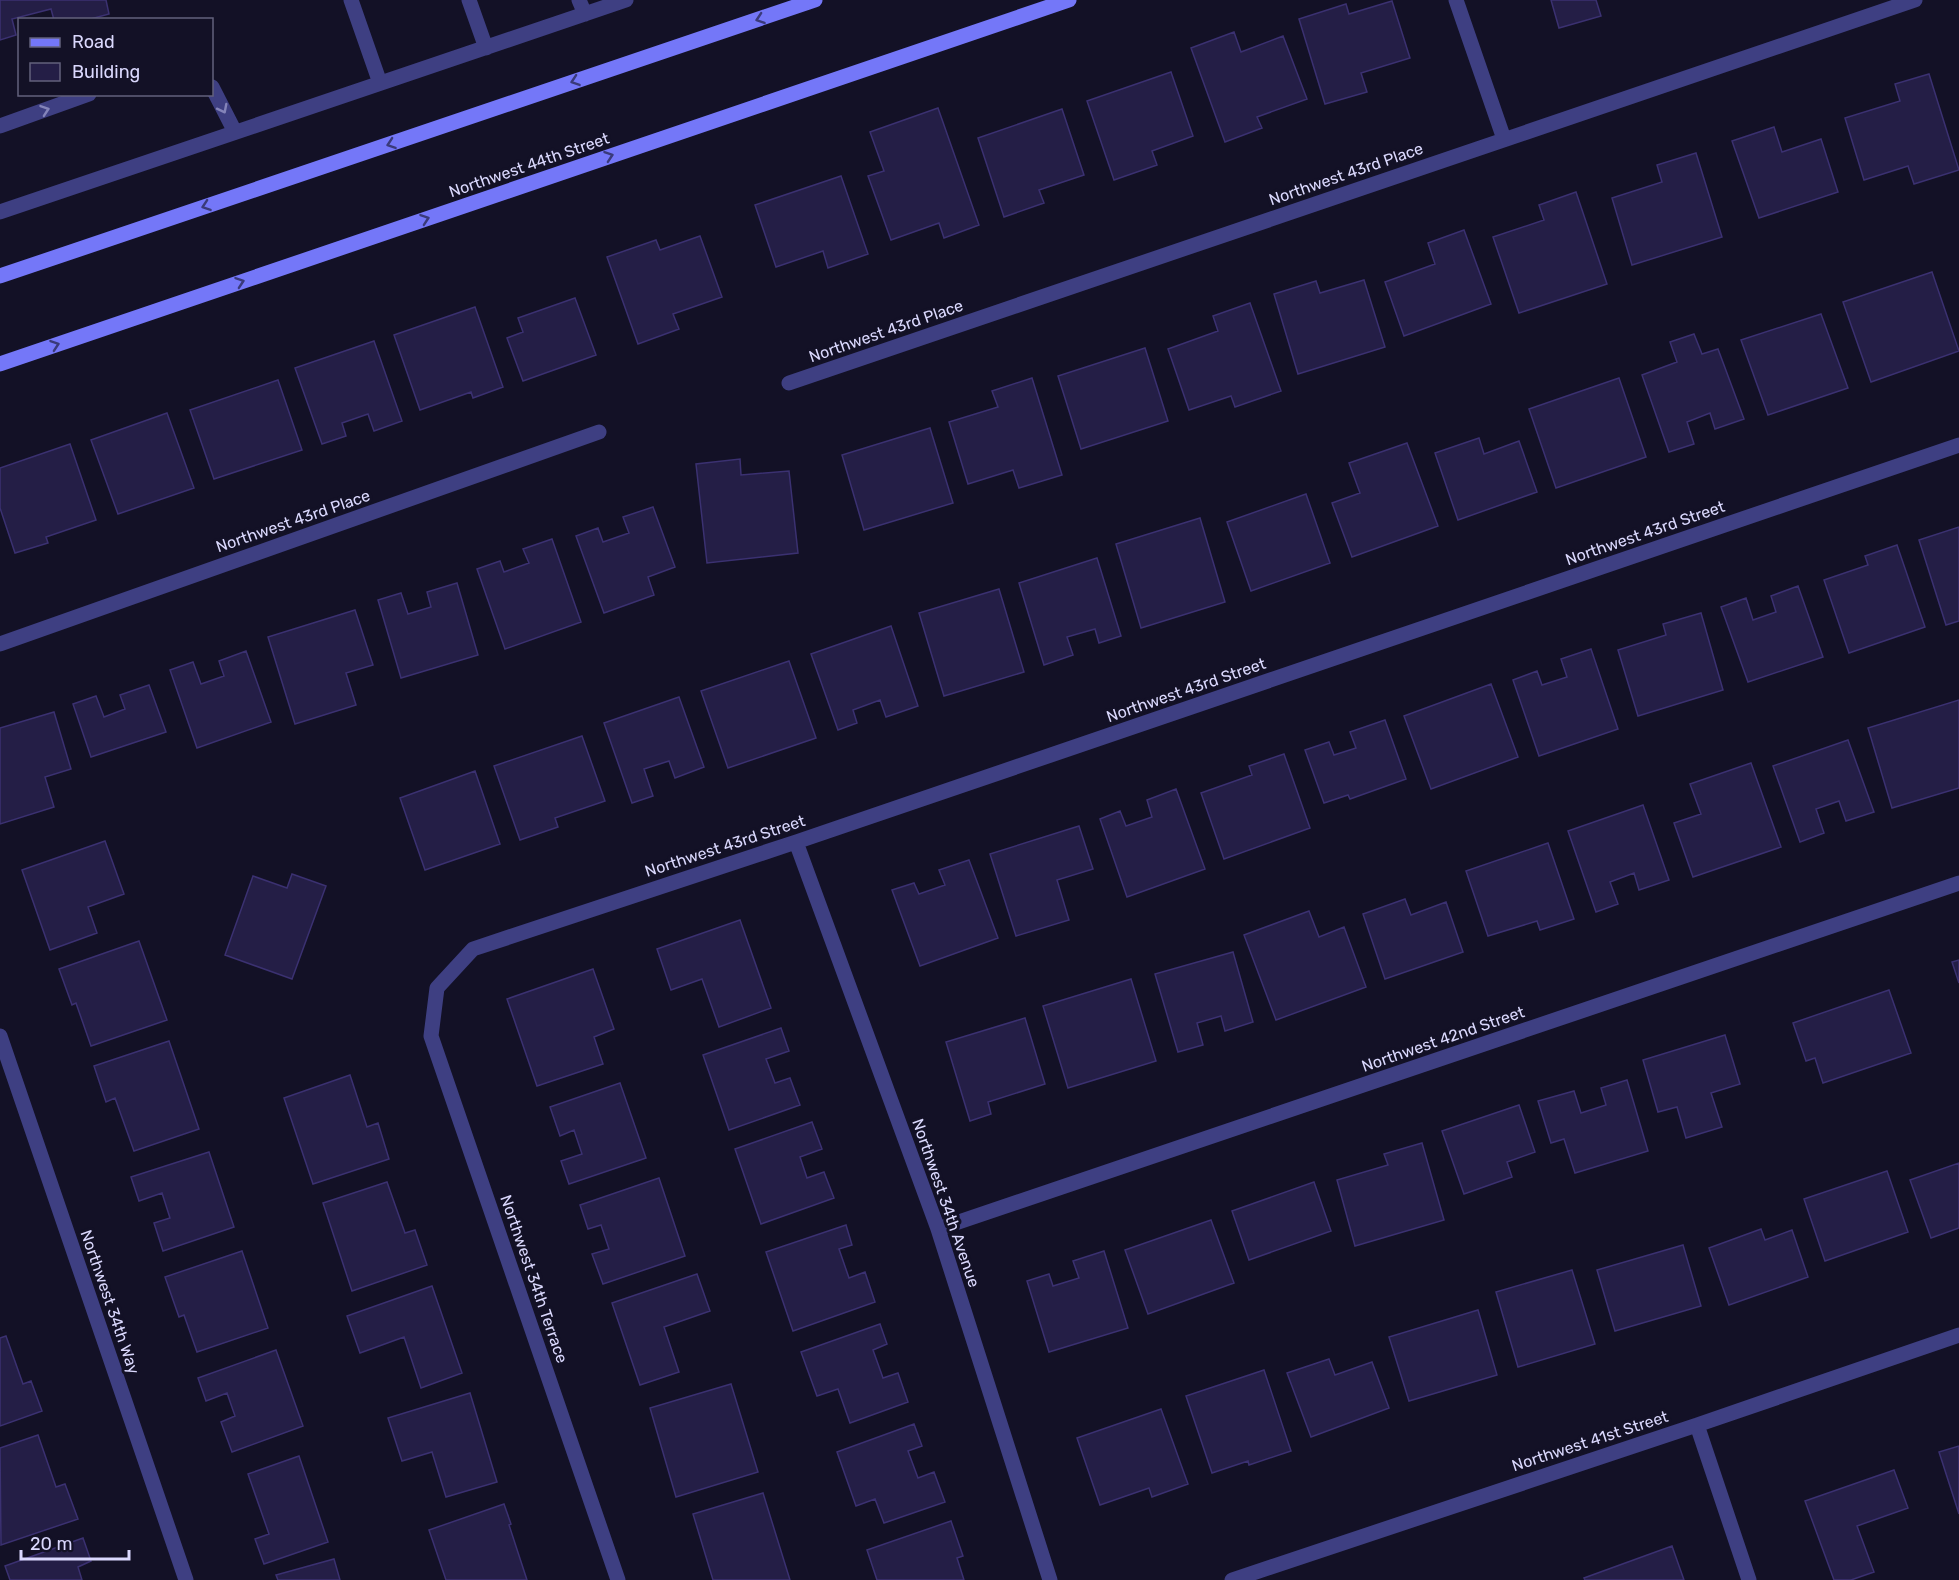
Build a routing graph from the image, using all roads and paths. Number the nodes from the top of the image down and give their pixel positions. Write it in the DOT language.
graph roads {
  1 [pos="351,0"];
  2 [pos="469,0"];
  3 [pos="626,0"];
  4 [pos="815,0"];
  5 [pos="1069,0"];
  6 [pos="1456,0"];
  7 [pos="1915,0"];
  8 [pos="582,7"];
  9 [pos="486,48"];
  10 [pos="380,83"];
  11 [pos="213,89"];
  12 [pos="83,96"];
  13 [pos="0,126"];
  14 [pos="235,132"];
  15 [pos="1504,139"];
  16 [pos="0,212"];
  17 [pos="0,276"];
  18 [pos="0,364"];
  19 [pos="789,383"];
  20 [pos="599,432"];
  21 [pos="1959,445"];
  22 [pos="0,644"];
  23 [pos="796,842"];
  24 [pos="1959,883"];
  25 [pos="436,988"];
  26 [pos="0,1036"];
  27 [pos="938,1228"];
  28 [pos="1959,1335"];
  29 [pos="1697,1425"];
  30 [pos="186,1580"];
  31 [pos="618,1580"];
  32 [pos="1050,1580"];
  33 [pos="1232,1580"];
  34 [pos="1749,1580"];
  1 -- 10 [label="street"];
  2 -- 9 [label="street"];
  3 -- 8 [label="street"];
  4 -- 17 [label="street, one-way"];
  18 -- 5 [label="street, Northwest 44th Street, one-way"];
  6 -- 15 [label="street"];
  7 -- 15 [label="street, Northwest 43rd Place"];
  8 -- 9 [label="street"];
  9 -- 10 [label="street"];
  10 -- 14 [label="street"];
  11 -- 14 [label="street, one-way"];
  13 -- 12 [label="street, one-way"];
  14 -- 16 [label="street"];
  15 -- 19 [label="street, Northwest 43rd Place"];
  20 -- 22 [label="street, Northwest 43rd Place"];
  21 -- 23 [label="street, Northwest 43rd Street"];
  23 -- 25 [label="street, Northwest 43rd Street"];
  23 -- 27 [label="street, Northwest 34th Avenue"];
  24 -- 27 [label="street, Northwest 42nd Street"];
  25 -- 31 [label="street, Northwest 34th Terrace"];
  26 -- 30 [label="street, Northwest 34th Way"];
  27 -- 32 [label="street, Northwest 34th Avenue"];
  28 -- 29 [label="street, Northwest 41st Street"];
  29 -- 33 [label="street, Northwest 41st Street"];
  29 -- 34 [label="street"];
}
